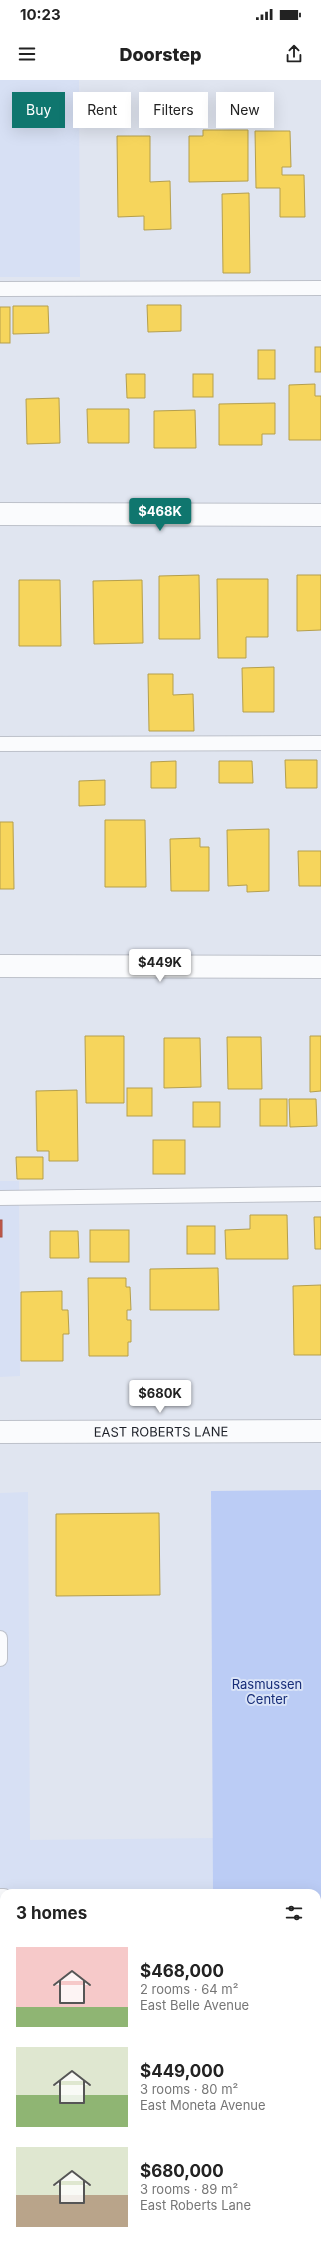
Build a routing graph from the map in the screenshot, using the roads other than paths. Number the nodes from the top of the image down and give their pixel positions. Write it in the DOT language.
graph roads {
  1 [pos="321,288"];
  2 [pos="0,289"];
  3 [pos="0,514"];
  4 [pos="321,515"];
  5 [pos="0,744"];
  6 [pos="321,744"];
  7 [pos="0,966"];
  8 [pos="321,967"];
  9 [pos="321,1194"];
  10 [pos="0,1198"];
  11 [pos="321,1431"];
  12 [pos="0,1432"];
  13 [pos="0,1638"];
  14 [pos="0,1659"];
  1 -- 2 [label="lane"];
  3 -- 4 [label="street"];
  5 -- 6 [label="lane"];
  7 -- 8 [label="street"];
  9 -- 10 [label="lane"];
  11 -- 12 [label="street, EAST ROBERTS LANE"];
  13 -- 14 [label="lane"];
}
